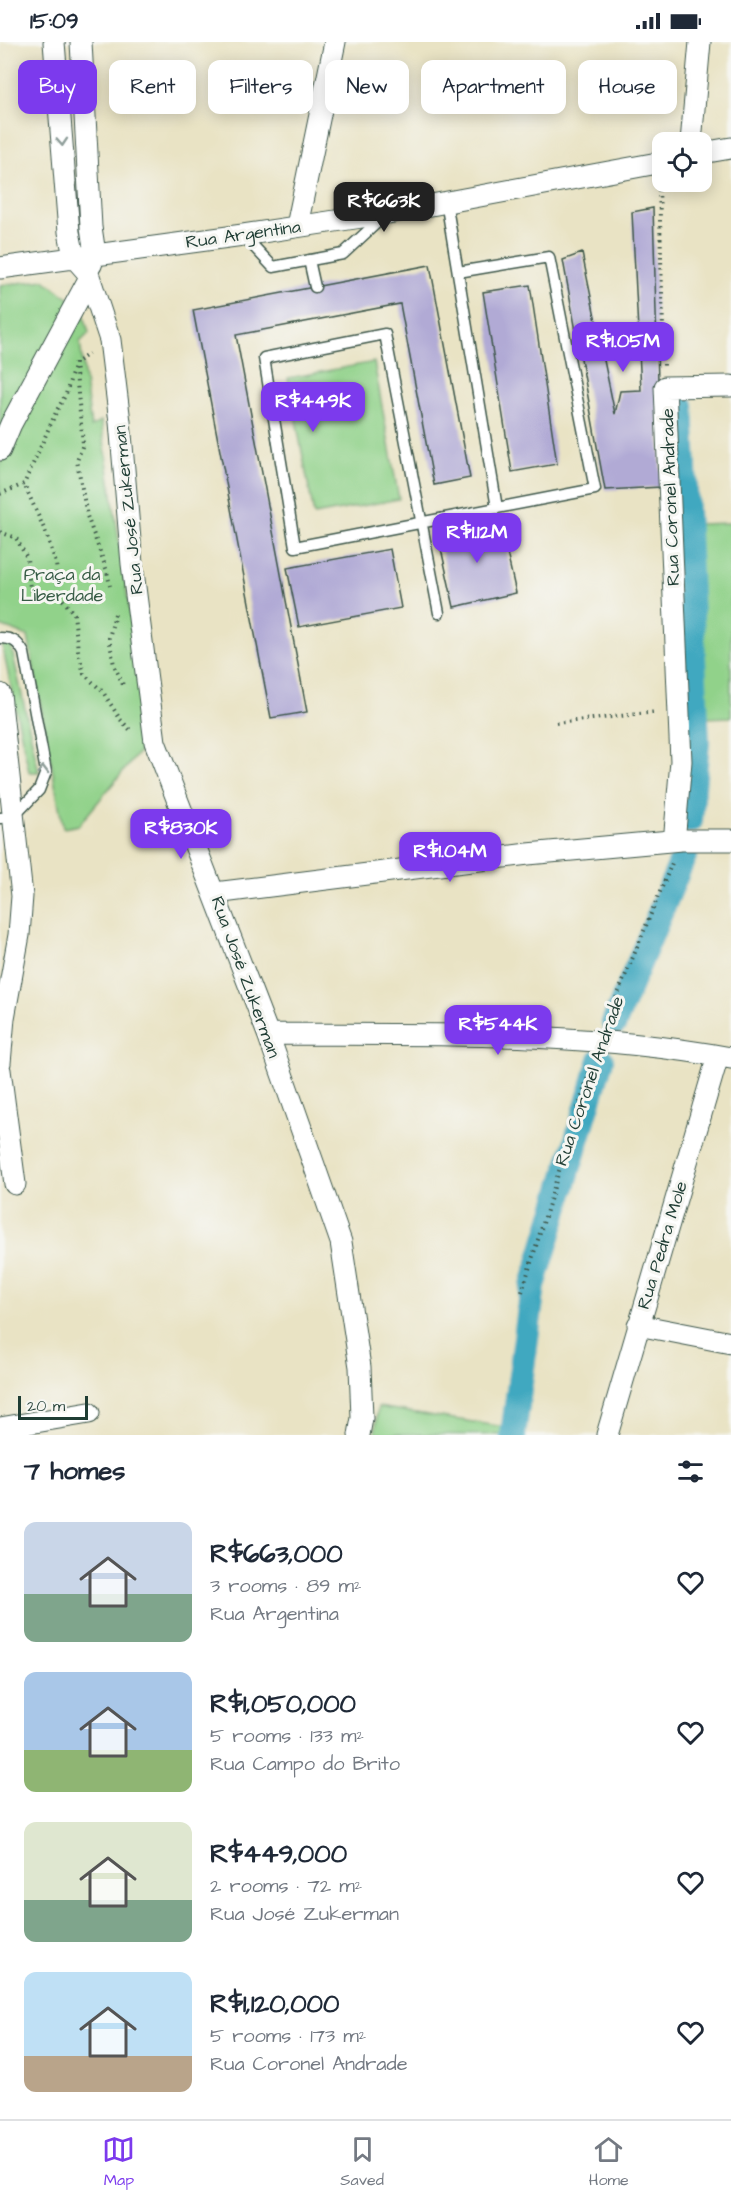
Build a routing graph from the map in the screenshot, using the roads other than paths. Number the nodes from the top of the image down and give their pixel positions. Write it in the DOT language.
graph roads {
  1 [pos="54,42"];
  2 [pos="81,42"];
  3 [pos="335,42"];
  4 [pos="700,42"];
  5 [pos="692,132"];
  6 [pos="731,148"];
  7 [pos="712,151"];
  8 [pos="652,165"];
  9 [pos="446,201"];
  10 [pos="388,213"];
  11 [pos="297,226"];
  12 [pos="243,235"];
  13 [pos="309,260"];
  14 [pos="87,266"];
  15 [pos="0,268"];
  16 [pos="458,272"];
  17 [pos="315,287"];
  18 [pos="731,386"];
  19 [pos="0,450"];
  20 [pos="497,508"];
  21 [pos="423,522"];
  22 [pos="439,613"];
  23 [pos="0,638"];
  24 [pos="0,694"];
  25 [pos="7,818"];
  26 [pos="678,836"];
  27 [pos="731,840"];
  28 [pos="215,892"];
  29 [pos="268,1034"];
  30 [pos="725,1057"];
  31 [pos="0,1063"];
  32 [pos="0,1070"];
  33 [pos="15,1184"];
  34 [pos="638,1325"];
  35 [pos="731,1344"];
  36 [pos="89,1413"];
  37 [pos="0,1428"];
  38 [pos="360,1435"];
  39 [pos="607,1435"];
  1 -- 14 [label="street, Rua José Zukerman, one-way"];
  2 -- 14 [label="street, Rua José Zukerman"];
  3 -- 11 [label="street"];
  4 -- 5 [label="street"];
  6 -- 7 [label="street"];
  8 -- 9 [label="street, Rua Argentina"];
  9 -- 10 [label="street, Rua Argentina"];
  9 -- 16 [label="lane"];
  10 -- 11 [label="street, Rua Argentina"];
  10 -- 13 [label="lane"];
  11 -- 12 [label="street, Rua Argentina"];
  12 -- 13 [label="lane"];
  12 -- 14 [label="street, Rua Argentina"];
  13 -- 17 [label="lane"];
  14 -- 15 [label="street, Rua Argentina"];
  14 -- 19 [label="street"];
  14 -- 28 [label="street, Rua José Zukerman"];
  16 -- 20 [label="lane"];
  16 -- 20 [label="lane"];
  18 -- 26 [label="street, Rua Coronel Andrade"];
  20 -- 21 [label="lane"];
  21 -- 21 [label="lane"];
  21 -- 22 [label="lane"];
  25 -- 23 [label="lane, one-way"];
  24 -- 25 [label="street"];
  25 -- 31 [label="street"];
  26 -- 27 [label="street"];
  26 -- 28 [label="street"];
  28 -- 29 [label="street, Rua José Zukerman"];
  29 -- 30 [label="street"];
  29 -- 38 [label="street, Rua José Zukerman"];
  30 -- 34 [label="street, Rua Pedra Mole"];
  32 -- 33 [label="street"];
  34 -- 35 [label="street"];
  34 -- 39 [label="street, Rua Pedra Mole"];
  36 -- 37 [label="street"];
}
